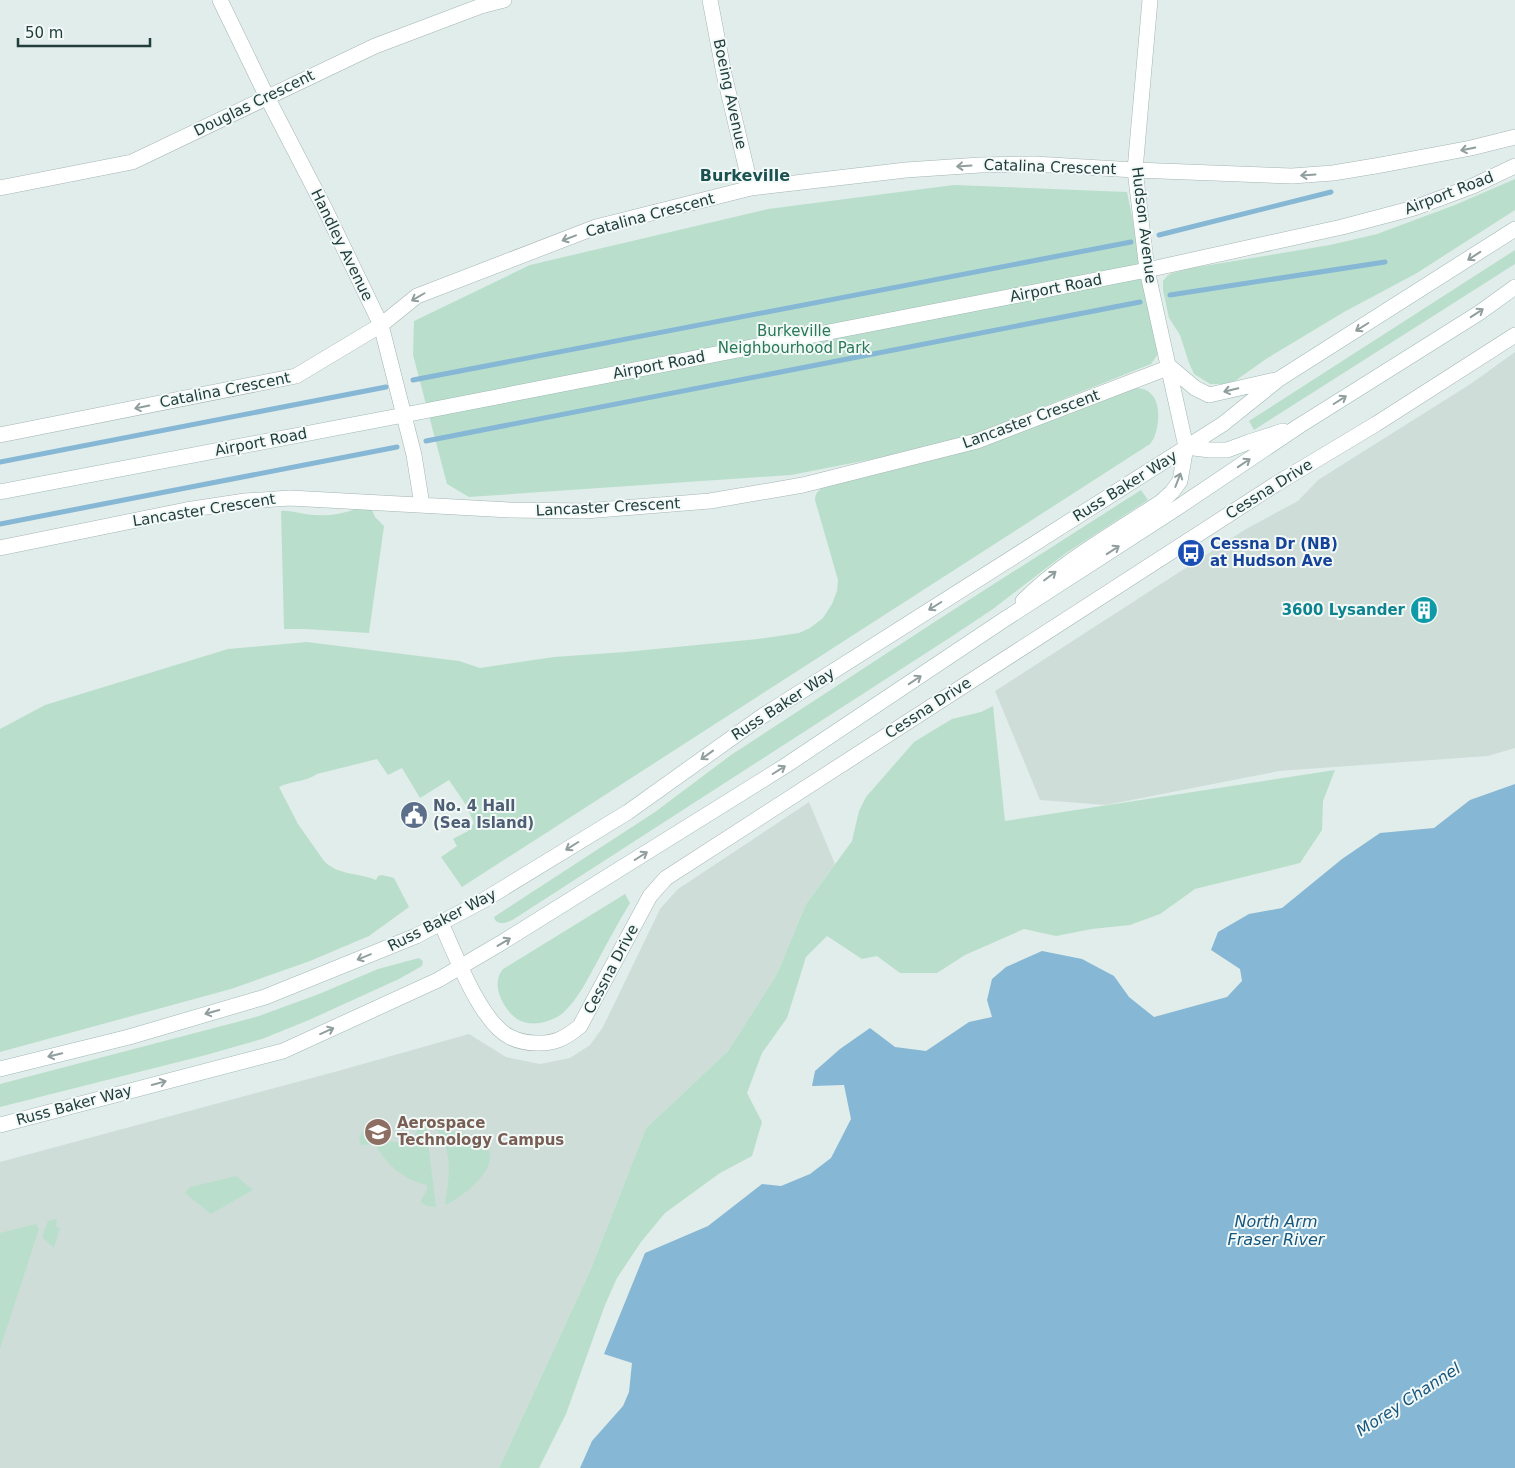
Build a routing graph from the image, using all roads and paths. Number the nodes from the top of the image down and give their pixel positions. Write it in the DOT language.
graph roads {
  1 [pos="220,0"];
  2 [pos="504,0"];
  3 [pos="710,0"];
  4 [pos="1150,0"];
  5 [pos="480,3"];
  6 [pos="267,97"];
  7 [pos="1515,137"];
  8 [pos="1515,166"];
  9 [pos="1135,170"];
  10 [pos="0,188"];
  11 [pos="751,188"];
  12 [pos="1515,229"];
  13 [pos="1147,270"];
  14 [pos="1515,287"];
  15 [pos="381,325"];
  16 [pos="1515,335"];
  17 [pos="1170,367"];
  18 [pos="1279,379"];
  19 [pos="404,415"];
  20 [pos="1298,426"];
  21 [pos="0,435"];
  22 [pos="1186,447"];
  23 [pos="0,492"];
  24 [pos="422,505"];
  25 [pos="0,548"];
  26 [pos="1002,622"];
  27 [pos="441,923"];
  28 [pos="461,966"];
  29 [pos="0,1069"];
  30 [pos="0,1125"];
  1 -- 6 [label="street, Handley Avenue"];
  2 -- 5 [label="street, Douglas Crescent"];
  3 -- 11 [label="street, Boeing Avenue"];
  4 -- 9 [label="street, Hudson Avenue"];
  5 -- 6 [label="street, Douglas Crescent"];
  6 -- 10 [label="street, Douglas Crescent"];
  6 -- 15 [label="street, Handley Avenue"];
  7 -- 9 [label="street, Catalina Crescent, one-way"];
  8 -- 13 [label="street, Airport Road"];
  9 -- 11 [label="street, Catalina Crescent, one-way"];
  9 -- 13 [label="street, Hudson Avenue"];
  11 -- 15 [label="street, Catalina Crescent, one-way"];
  12 -- 18 [label="street, Russ Baker Way, one-way"];
  13 -- 17 [label="street, Hudson Avenue"];
  13 -- 19 [label="street, Airport Road"];
  20 -- 14 [label="street, Russ Baker Way, one-way"];
  15 -- 19 [label="street, Handley Avenue"];
  15 -- 21 [label="street, Catalina Crescent, one-way"];
  16 -- 28 [label="street, Cessna Drive"];
  18 -- 17 [label="street, one-way"];
  17 -- 22 [label="street, Hudson Avenue"];
  17 -- 24 [label="street, Lancaster Crescent"];
  18 -- 22 [label="street, Russ Baker Way"];
  19 -- 23 [label="street, Airport Road"];
  19 -- 24 [label="street, Handley Avenue"];
  20 -- 22 [label="street"];
  26 -- 20 [label="street, Russ Baker Way, one-way"];
  26 -- 22 [label="street, one-way"];
  22 -- 27 [label="street, Russ Baker Way, one-way"];
  24 -- 25 [label="street, Lancaster Crescent"];
  28 -- 26 [label="street, Russ Baker Way, one-way"];
  27 -- 28 [label="street, Cessna Drive"];
  27 -- 29 [label="street, Russ Baker Way, one-way"];
  30 -- 28 [label="street, Russ Baker Way, one-way"];
}
